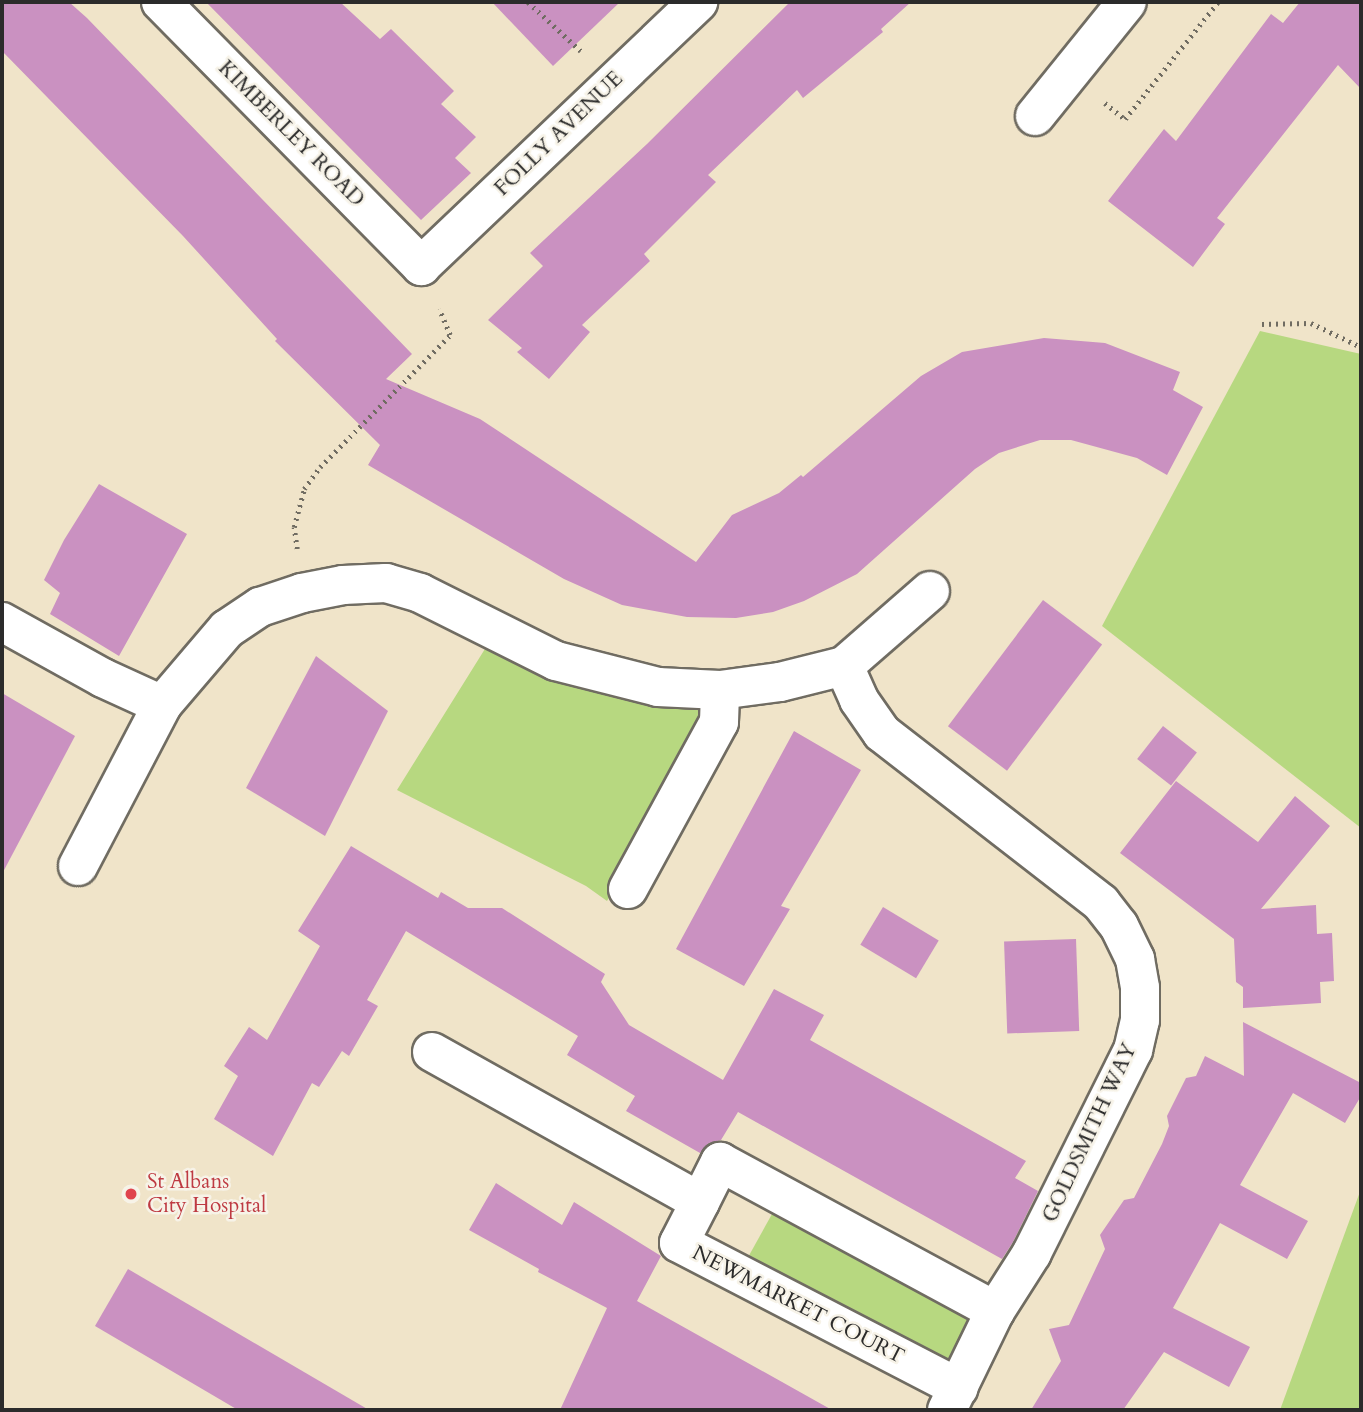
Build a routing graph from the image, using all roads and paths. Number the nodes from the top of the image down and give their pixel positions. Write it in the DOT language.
graph roads {
  1 [pos="160,2"];
  2 [pos="528,2"];
  3 [pos="698,2"];
  4 [pos="1218,2"];
  5 [pos="1120,4"];
  6 [pos="1069,74"];
  7 [pos="614,82"];
  8 [pos="1035,116"];
  9 [pos="421,266"];
  10 [pos="1262,324"];
  11 [pos="1361,347"];
  12 [pos="930,591"];
  13 [pos="302,593"];
  14 [pos="2,622"];
  15 [pos="844,666"];
  16 [pos="720,690"];
  17 [pos="162,705"];
  18 [pos="78,866"];
  19 [pos="628,889"];
  20 [pos="432,1052"];
  21 [pos="700,1202"];
  22 [pos="995,1311"];
  23 [pos="953,1399"];
  1 -- 9 [label="street, KIMBERLEY ROAD"];
  2 -- 7 [label="path"];
  3 -- 7 [label="street, FOLLY AVENUE"];
  4 -- 6 [label="path"];
  5 -- 6 [label="street"];
  6 -- 8 [label="street"];
  7 -- 9 [label="street, FOLLY AVENUE"];
  9 -- 13 [label="path"];
  10 -- 11 [label="path"];
  12 -- 15 [label="street"];
  13 -- 16 [label="street"];
  13 -- 17 [label="street"];
  14 -- 17 [label="street"];
  15 -- 16 [label="street"];
  15 -- 22 [label="street, GOLDSMITH WAY"];
  16 -- 19 [label="street"];
  17 -- 18 [label="street"];
  20 -- 21 [label="street"];
  21 -- 22 [label="street, NEWMARKET COURT"];
  21 -- 23 [label="street, NEWMARKET COURT"];
  22 -- 23 [label="street, GOLDSMITH WAY"];
}
